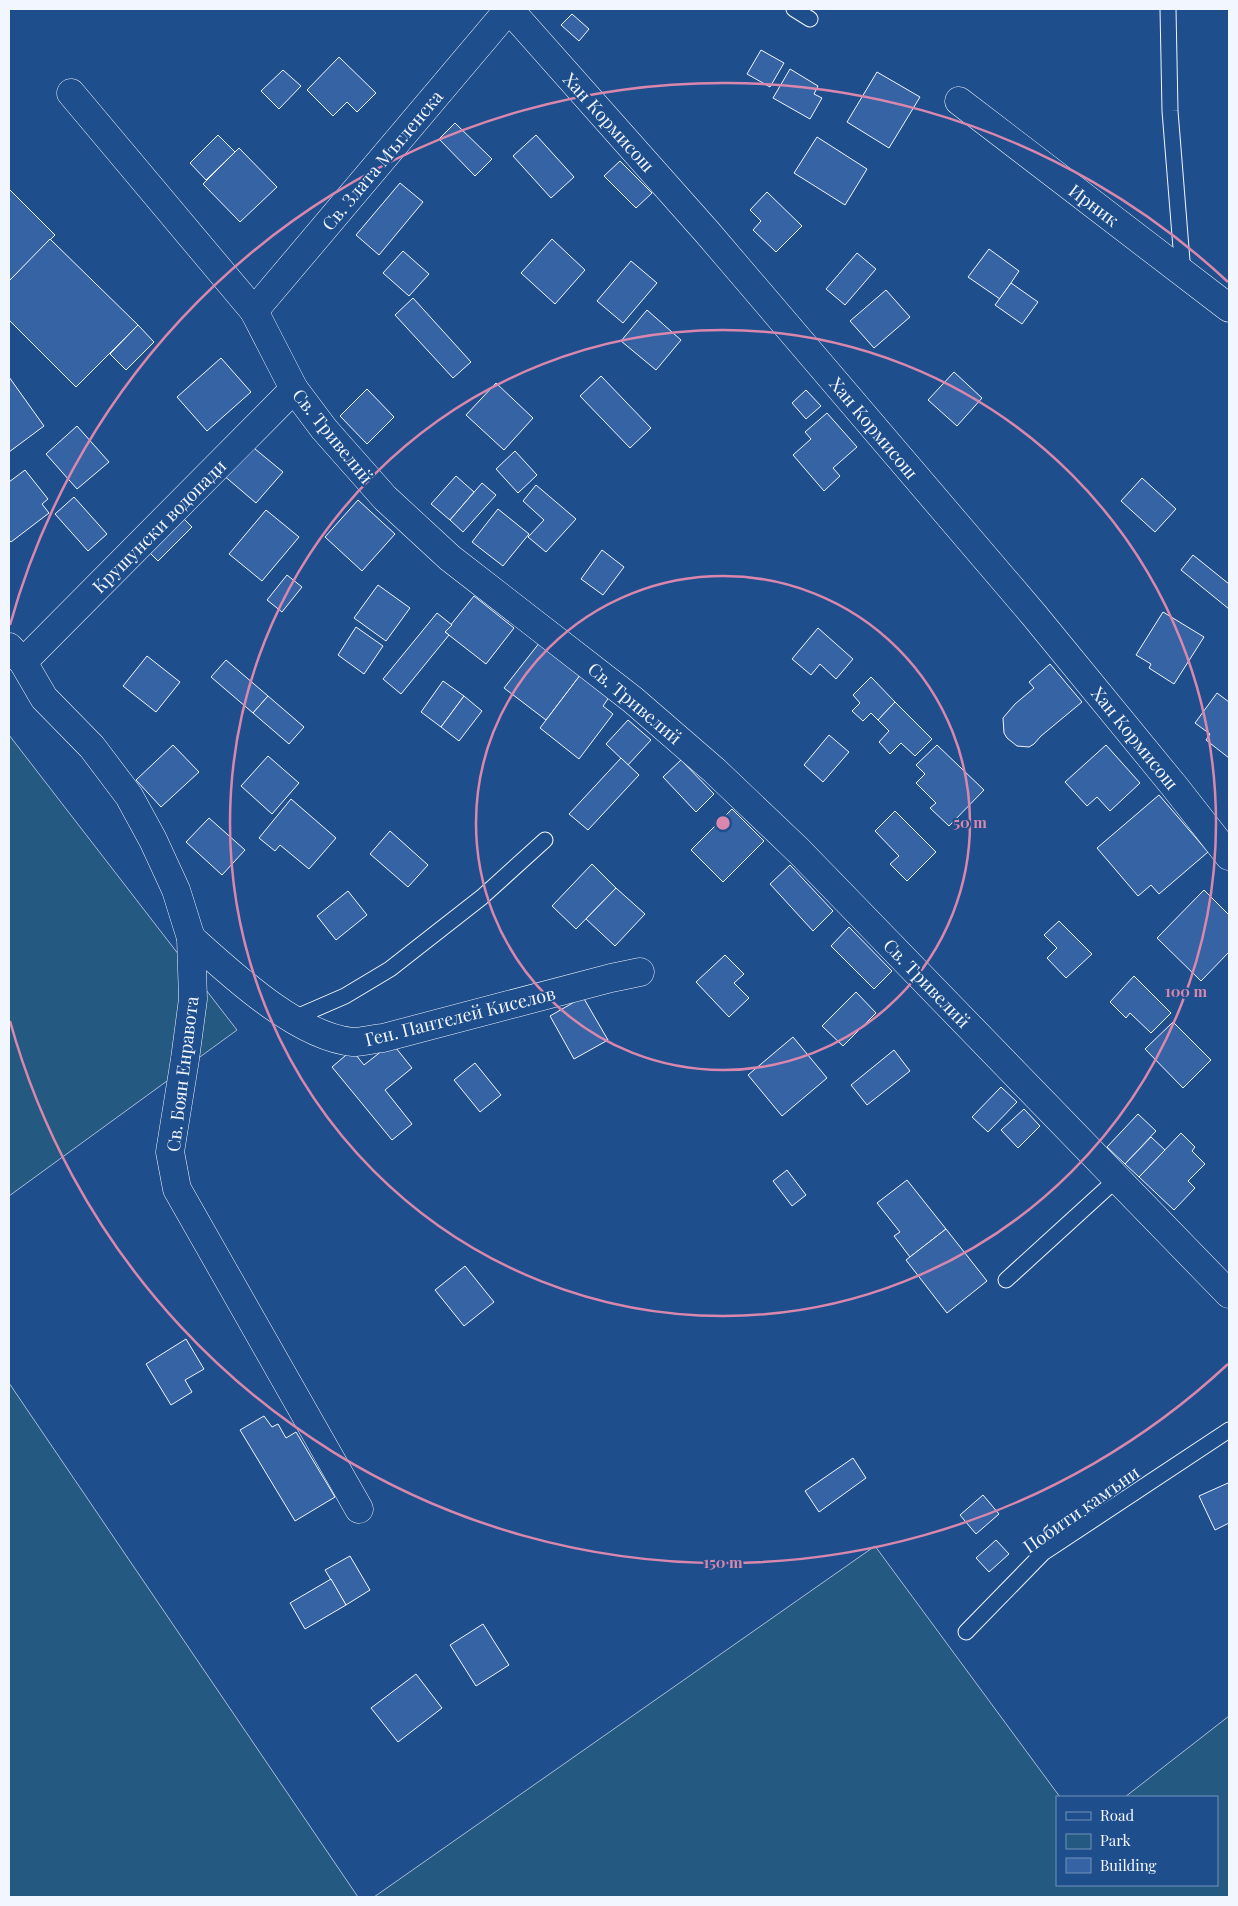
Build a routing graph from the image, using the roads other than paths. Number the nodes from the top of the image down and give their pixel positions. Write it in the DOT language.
graph roads {
  1 [pos="509,9"];
  2 [pos="794,9"];
  3 [pos="1168,9"];
  4 [pos="810,19"];
  5 [pos="71,93"];
  6 [pos="959,101"];
  7 [pos="1183,273"];
  8 [pos="1229,308"];
  9 [pos="254,312"];
  10 [pos="294,389"];
  11 [pos="16,654"];
  12 [pos="545,840"];
  13 [pos="1229,856"];
  14 [pos="191,938"];
  15 [pos="640,972"];
  16 [pos="292,1019"];
  17 [pos="1118,1178"];
  18 [pos="1006,1280"];
  19 [pos="1229,1294"];
  20 [pos="1229,1430"];
  21 [pos="359,1509"];
  22 [pos="966,1632"];
  1 -- 9 [label="street, Св. Злата Мъгленска"];
  1 -- 13 [label="street, Хан Кормисош"];
  2 -- 4 [label="lane"];
  3 -- 7 [label="lane"];
  5 -- 9 [label="street, Св. Тривелий"];
  6 -- 7 [label="street, Ирник"];
  7 -- 8 [label="street, Ирник"];
  9 -- 10 [label="street, Св. Тривелий"];
  10 -- 11 [label="street, Крушунски водопади"];
  10 -- 17 [label="street, Св. Тривелий"];
  11 -- 14 [label="street, Св. Боян Енравота"];
  12 -- 16 [label="lane"];
  14 -- 16 [label="street, Ген. Пантелей Киселов"];
  14 -- 21 [label="street, Св. Боян Енравота"];
  15 -- 16 [label="street, Ген. Пантелей Киселов"];
  17 -- 18 [label="lane"];
  17 -- 19 [label="street, Св. Тривелий"];
  20 -- 22 [label="lane, Побити камъни"];
}
